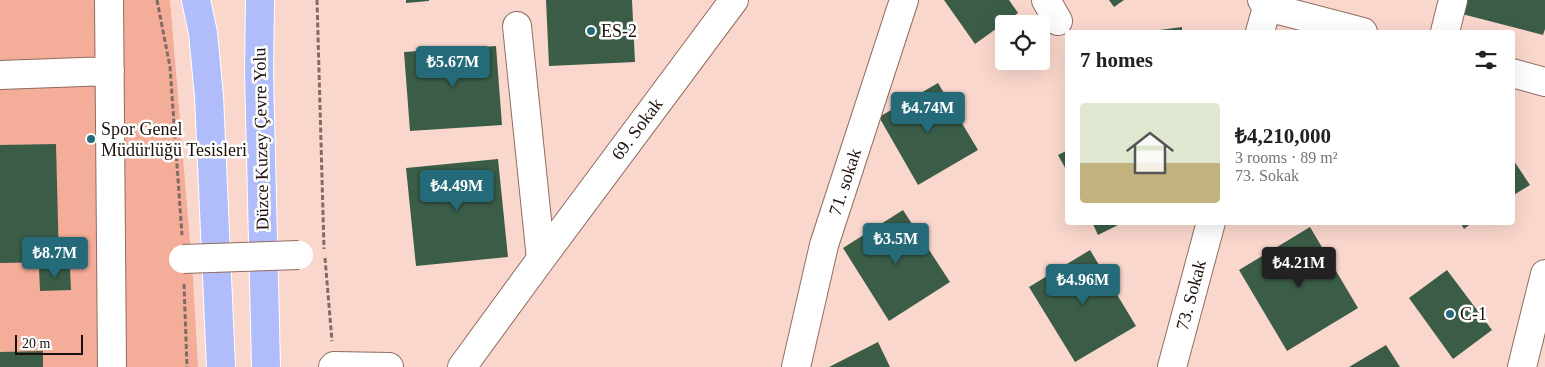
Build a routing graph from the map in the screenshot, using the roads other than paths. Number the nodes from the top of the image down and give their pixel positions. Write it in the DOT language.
graph roads {
  1 [pos="109,0"];
  2 [pos="196,0"];
  3 [pos="260,0"];
  4 [pos="734,0"];
  5 [pos="904,0"];
  6 [pos="1453,0"];
  7 [pos="1263,13"];
  8 [pos="517,26"];
  9 [pos="1352,30"];
  10 [pos="1446,30"];
  11 [pos="110,71"];
  12 [pos="1515,74"];
  13 [pos="0,75"];
  14 [pos="1545,82"];
  15 [pos="1210,225"];
  16 [pos="299,255"];
  17 [pos="183,259"];
  18 [pos="541,259"];
  19 [pos="1545,274"];
  20 [pos="333,366"];
  21 [pos="112,367"];
  22 [pos="221,367"];
  23 [pos="266,367"];
  24 [pos="389,367"];
  25 [pos="462,367"];
  26 [pos="796,367"];
  27 [pos="1172,367"];
  28 [pos="1522,367"];
  1 -- 11 [label="street"];
  2 -- 22 [label="highway"];
  3 -- 23 [label="highway, Düzce Kuzey Çevre Yolu"];
  4 -- 18 [label="street, 69. Sokak"];
  5 -- 26 [label="street, 71. sokak"];
  6 -- 10 [label="street"];
  7 -- 9 [label="street"];
  8 -- 18 [label="street"];
  11 -- 13 [label="street"];
  11 -- 21 [label="street"];
  12 -- 14 [label="street"];
  15 -- 27 [label="street, 73. Sokak"];
  16 -- 17 [label="street, bridge"];
  18 -- 25 [label="street, 69. Sokak"];
  19 -- 28 [label="street"];
  20 -- 24 [label="street"];
}
